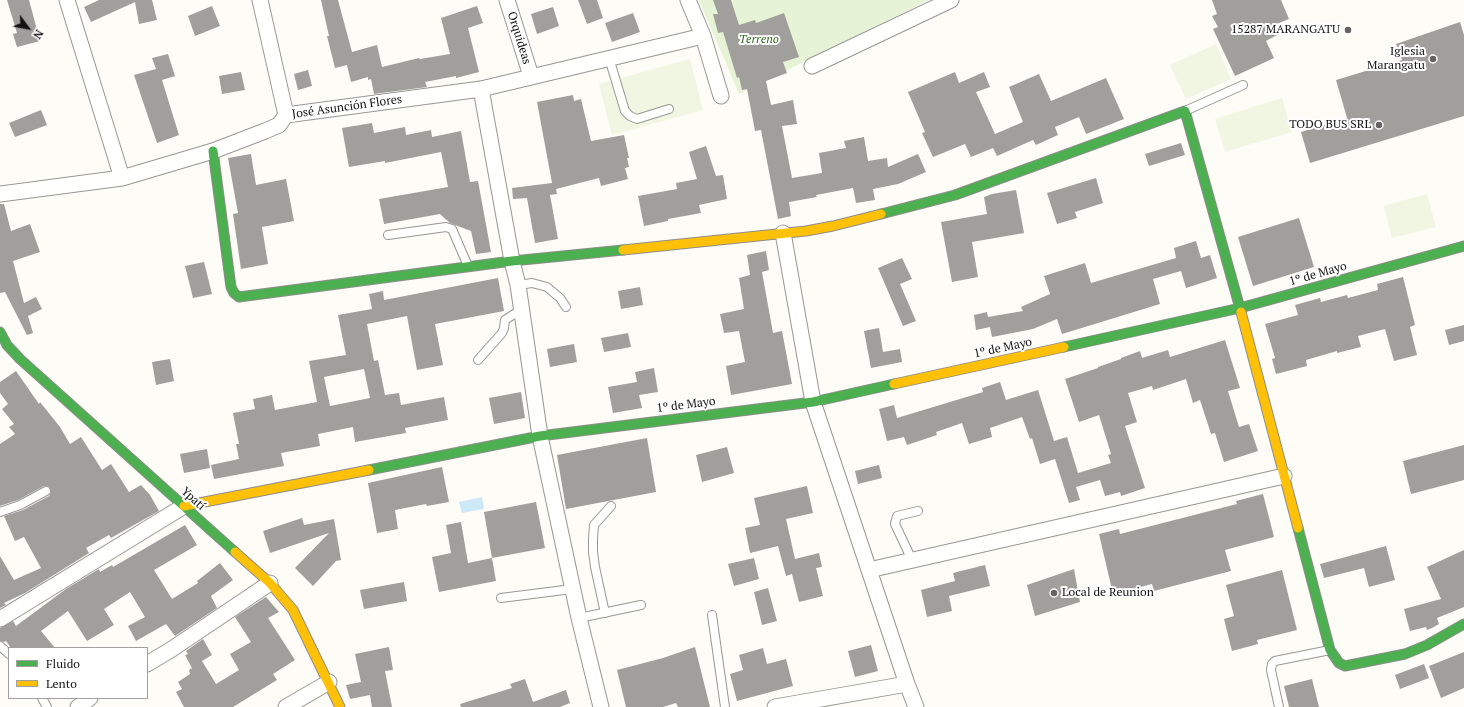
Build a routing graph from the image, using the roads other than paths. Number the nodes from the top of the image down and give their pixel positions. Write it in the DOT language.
graph roads {
  1 [pos="67,0"];
  2 [pos="260,0"];
  3 [pos="507,0"];
  4 [pos="688,0"];
  5 [pos="951,0"];
  6 [pos="703,36"];
  7 [pos="609,58"];
  8 [pos="812,66"];
  9 [pos="531,76"];
  10 [pos="1243,84"];
  11 [pos="481,89"];
  12 [pos="721,96"];
  13 [pos="669,109"];
  14 [pos="1185,111"];
  15 [pos="286,115"];
  16 [pos="213,151"];
  17 [pos="122,178"];
  18 [pos="0,194"];
  19 [pos="783,233"];
  20 [pos="388,235"];
  21 [pos="1464,246"];
  22 [pos="512,261"];
  23 [pos="468,267"];
  24 [pos="518,285"];
  25 [pos="566,307"];
  26 [pos="1240,308"];
  27 [pos="522,309"];
  28 [pos="0,332"];
  29 [pos="6,354"];
  30 [pos="478,360"];
  31 [pos="813,402"];
  32 [pos="540,436"];
  33 [pos="1284,476"];
  34 [pos="46,491"];
  35 [pos="184,506"];
  36 [pos="612,506"];
  37 [pos="918,511"];
  38 [pos="0,512"];
  39 [pos="912,560"];
  40 [pos="869,570"];
  41 [pos="270,583"];
  42 [pos="572,589"];
  43 [pos="501,598"];
  44 [pos="641,605"];
  45 [pos="605,613"];
  46 [pos="712,615"];
  47 [pos="579,618"];
  48 [pos="0,619"];
  49 [pos="1464,624"];
  50 [pos="0,646"];
  51 [pos="1330,650"];
  52 [pos="8,653"];
  53 [pos="148,663"];
  54 [pos="329,682"];
  55 [pos="907,684"];
  56 [pos="89,699"];
  57 [pos="78,707"];
  58 [pos="286,707"];
  59 [pos="340,707"];
  60 [pos="601,707"];
  61 [pos="725,707"];
  62 [pos="775,707"];
  63 [pos="916,707"];
  64 [pos="1279,707"];
  1 -- 17 [label="street"];
  2 -- 15 [label="street"];
  3 -- 9 [label="street, Orquideas"];
  4 -- 6 [label="street"];
  5 -- 8 [label="street"];
  6 -- 7 [label="street, José Asunción Flores"];
  6 -- 12 [label="street"];
  7 -- 9 [label="street, José Asunción Flores"];
  7 -- 13 [label="lane"];
  9 -- 11 [label="street, José Asunción Flores"];
  10 -- 14 [label="lane"];
  11 -- 15 [label="street, José Asunción Flores"];
  11 -- 22 [label="street"];
  14 -- 19 [label="street"];
  14 -- 26 [label="street"];
  15 -- 16 [label="street, José Asunción Flores"];
  16 -- 17 [label="street, José Asunción Flores"];
  16 -- 23 [label="street"];
  17 -- 18 [label="street, José Asunción Flores"];
  19 -- 22 [label="street"];
  19 -- 31 [label="street"];
  20 -- 23 [label="lane"];
  21 -- 26 [label="street, 1º de Mayo"];
  22 -- 23 [label="street"];
  22 -- 24 [label="street"];
  24 -- 25 [label="lane"];
  24 -- 27 [label="street"];
  26 -- 31 [label="street, 1º de Mayo"];
  26 -- 33 [label="street"];
  27 -- 30 [label="lane"];
  27 -- 32 [label="street"];
  28 -- 29 [label="street, Ypatí"];
  29 -- 35 [label="street, Ypatí"];
  31 -- 32 [label="street, 1º de Mayo"];
  31 -- 40 [label="street"];
  32 -- 35 [label="street, 1º de Mayo"];
  32 -- 42 [label="street"];
  33 -- 39 [label="street"];
  33 -- 51 [label="street"];
  34 -- 38 [label="lane"];
  35 -- 41 [label="street, Ypatí"];
  35 -- 48 [label="street"];
  36 -- 45 [label="lane"];
  37 -- 39 [label="lane"];
  39 -- 40 [label="street"];
  40 -- 55 [label="street"];
  41 -- 53 [label="street"];
  41 -- 54 [label="street, Ypatí"];
  42 -- 43 [label="lane"];
  42 -- 47 [label="street"];
  44 -- 45 [label="lane"];
  45 -- 47 [label="lane"];
  46 -- 61 [label="lane"];
  47 -- 60 [label="street"];
  49 -- 51 [label="street"];
  50 -- 52 [label="lane"];
  51 -- 64 [label="lane"];
  54 -- 58 [label="street"];
  54 -- 59 [label="street, Ypatí"];
  55 -- 62 [label="street"];
  55 -- 63 [label="street"];
  56 -- 57 [label="street"];
}
